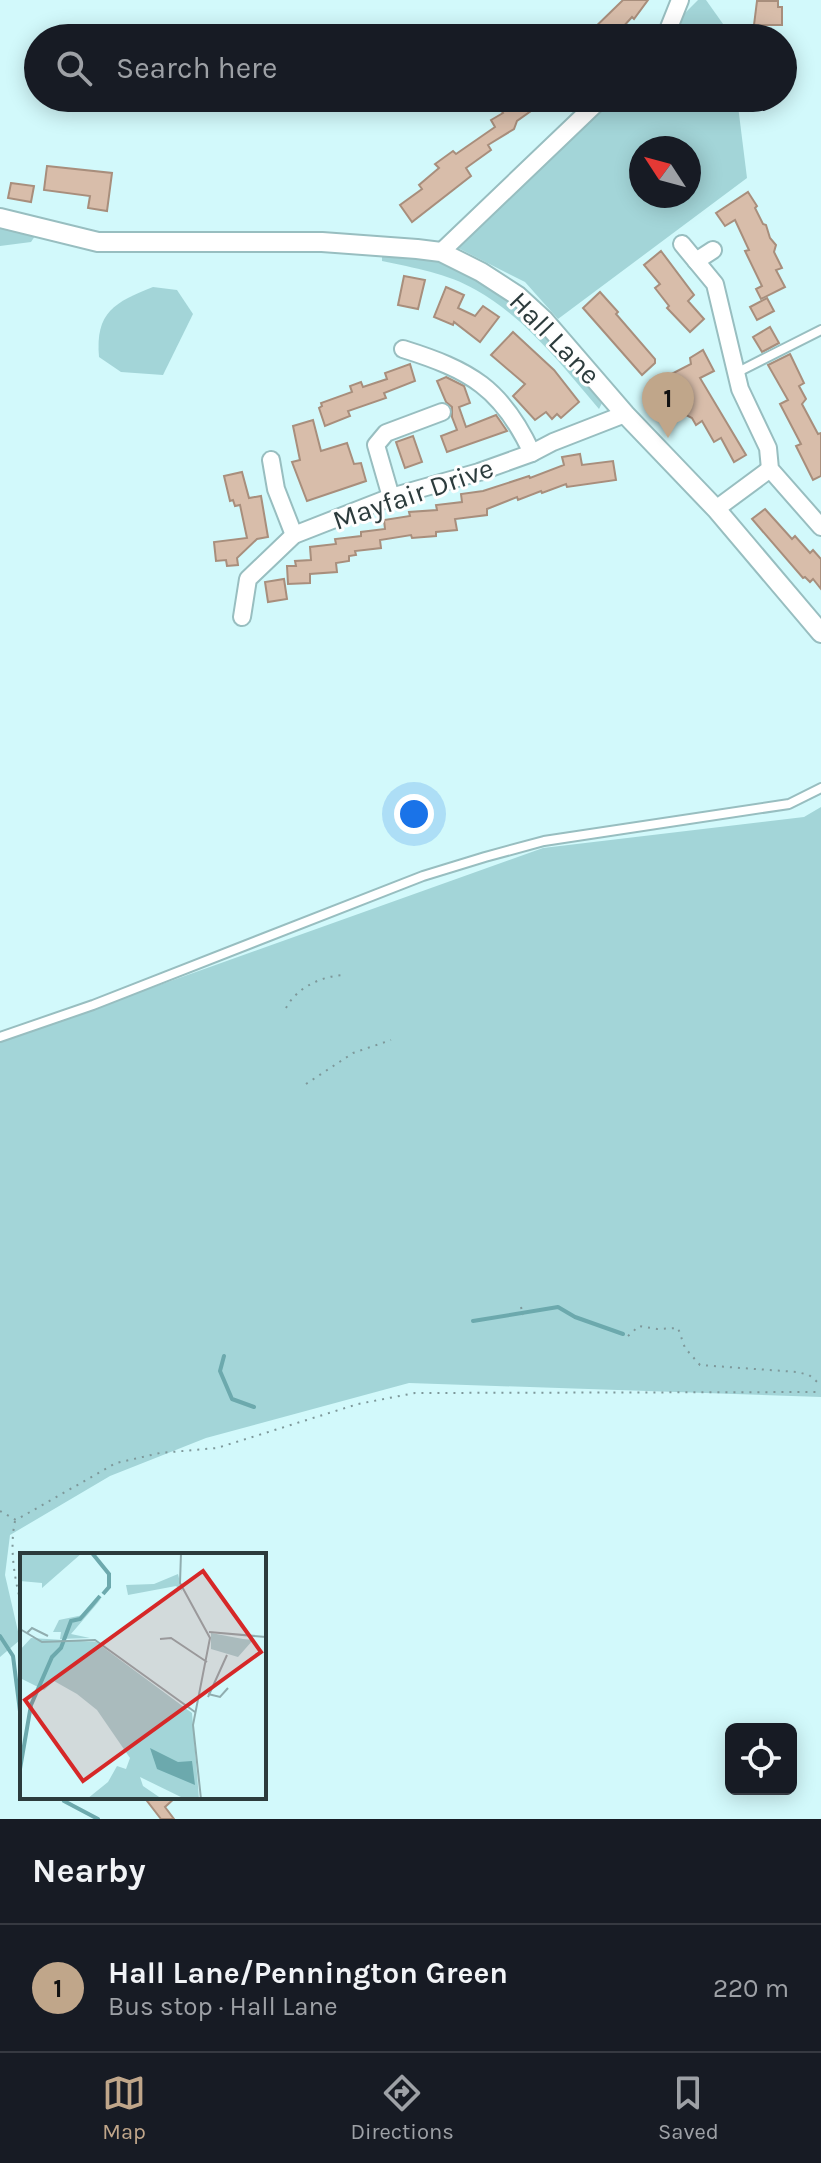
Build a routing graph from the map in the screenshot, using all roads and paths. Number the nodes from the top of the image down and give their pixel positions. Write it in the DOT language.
graph roads {
  1 [pos="680,0"];
  2 [pos="670,24"];
  3 [pos="587,112"];
  4 [pos="0,218"];
  5 [pos="682,244"];
  6 [pos="713,250"];
  7 [pos="441,252"];
  8 [pos="696,261"];
  9 [pos="821,330"];
  10 [pos="403,349"];
  11 [pos="738,372"];
  12 [pos="442,412"];
  13 [pos="625,414"];
  14 [pos="532,453"];
  15 [pos="271,460"];
  16 [pos="770,469"];
  17 [pos="391,497"];
  18 [pos="716,509"];
  19 [pos="821,527"];
  20 [pos="294,535"];
  21 [pos="242,617"];
  22 [pos="821,633"];
  23 [pos="821,788"];
  24 [pos="344,975"];
  25 [pos="286,1008"];
  26 [pos="0,1037"];
  27 [pos="391,1040"];
  28 [pos="306,1084"];
  29 [pos="521,1307"];
  30 [pos="523,1315"];
  31 [pos="628,1336"];
  32 [pos="821,1385"];
  33 [pos="821,1392"];
  34 [pos="0,1511"];
  35 [pos="16,1520"];
  36 [pos="20,1598"];
  1 -- 2 [label="street"];
  3 -- 7 [label="street"];
  4 -- 7 [label="street, Hall Lane"];
  5 -- 8 [label="street"];
  6 -- 8 [label="street"];
  7 -- 13 [label="street, Hall Lane"];
  8 -- 11 [label="street"];
  9 -- 11 [label="lane"];
  10 -- 14 [label="street"];
  11 -- 16 [label="street"];
  12 -- 17 [label="street"];
  13 -- 14 [label="street, Mayfair Drive"];
  13 -- 18 [label="street, Hall Lane"];
  14 -- 17 [label="street, Mayfair Drive"];
  15 -- 20 [label="street"];
  16 -- 18 [label="street"];
  16 -- 19 [label="street"];
  17 -- 20 [label="street, Mayfair Drive"];
  18 -- 22 [label="street, Hall Lane"];
  20 -- 21 [label="street, Mayfair Drive"];
  23 -- 26 [label="lane"];
  24 -- 25 [label="path"];
  27 -- 28 [label="path"];
  29 -- 30 [label="path"];
  31 -- 32 [label="path"];
  33 -- 35 [label="path"];
  34 -- 35 [label="path"];
  35 -- 36 [label="path"];
}
